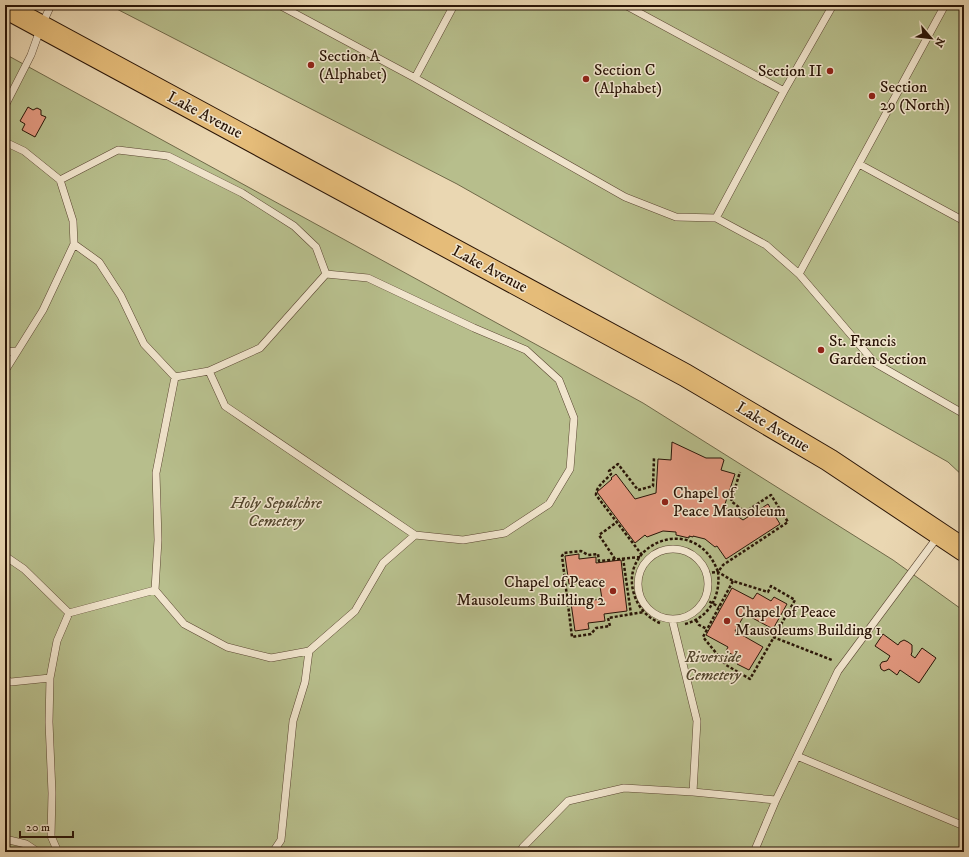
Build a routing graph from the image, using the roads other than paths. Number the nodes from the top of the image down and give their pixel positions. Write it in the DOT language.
graph roads {
  1 [pos="51,5"];
  2 [pos="279,5"];
  3 [pos="454,5"];
  4 [pos="625,5"];
  5 [pos="833,5"];
  6 [pos="945,5"];
  7 [pos="5,7"];
  8 [pos="41,27"];
  9 [pos="415,78"];
  10 [pos="784,91"];
  11 [pos="5,106"];
  12 [pos="5,142"];
  13 [pos="859,164"];
  14 [pos="60,180"];
  15 [pos="716,218"];
  16 [pos="964,221"];
  17 [pos="74,244"];
  18 [pos="326,274"];
  19 [pos="800,274"];
  20 [pos="17,351"];
  21 [pos="5,352"];
  22 [pos="5,371"];
  23 [pos="209,371"];
  24 [pos="175,377"];
  25 [pos="964,414"];
  26 [pos="940,533"];
  27 [pos="415,535"];
  28 [pos="964,550"];
  29 [pos="5,556"];
  30 [pos="155,590"];
  31 [pos="69,613"];
  32 [pos="673,622"];
  33 [pos="309,652"];
  34 [pos="50,678"];
  35 [pos="5,680"];
  36 [pos="798,756"];
  37 [pos="693,792"];
  38 [pos="776,800"];
  39 [pos="964,826"];
  40 [pos="5,839"];
  41 [pos="38,852"];
  42 [pos="58,852"];
  43 [pos="273,852"];
  44 [pos="520,852"];
  45 [pos="754,852"];
  1 -- 8 [label="lane"];
  2 -- 9 [label="lane"];
  3 -- 9 [label="lane"];
  4 -- 10 [label="lane"];
  5 -- 10 [label="lane"];
  6 -- 13 [label="lane"];
  7 -- 8 [label="main road, Lake Avenue"];
  8 -- 11 [label="lane"];
  8 -- 26 [label="main road, Lake Avenue"];
  9 -- 15 [label="lane"];
  10 -- 15 [label="lane"];
  12 -- 14 [label="lane"];
  13 -- 16 [label="lane"];
  13 -- 19 [label="lane"];
  14 -- 17 [label="lane"];
  14 -- 18 [label="lane"];
  15 -- 19 [label="lane"];
  17 -- 20 [label="lane"];
  17 -- 24 [label="lane"];
  18 -- 23 [label="lane"];
  18 -- 27 [label="lane"];
  19 -- 25 [label="lane"];
  20 -- 21 [label="lane"];
  20 -- 22 [label="lane"];
  23 -- 24 [label="lane"];
  23 -- 27 [label="lane"];
  24 -- 30 [label="lane"];
  26 -- 28 [label="main road, Lake Avenue"];
  26 -- 36 [label="lane"];
  27 -- 33 [label="lane"];
  29 -- 31 [label="lane"];
  30 -- 31 [label="lane"];
  30 -- 33 [label="lane"];
  31 -- 34 [label="lane"];
  32 -- 32 [label="lane"];
  32 -- 37 [label="lane"];
  33 -- 43 [label="lane"];
  34 -- 35 [label="lane"];
  34 -- 42 [label="lane"];
  36 -- 38 [label="lane"];
  36 -- 39 [label="lane"];
  37 -- 38 [label="lane"];
  37 -- 44 [label="lane"];
  38 -- 45 [label="lane"];
  40 -- 41 [label="lane"];
}
